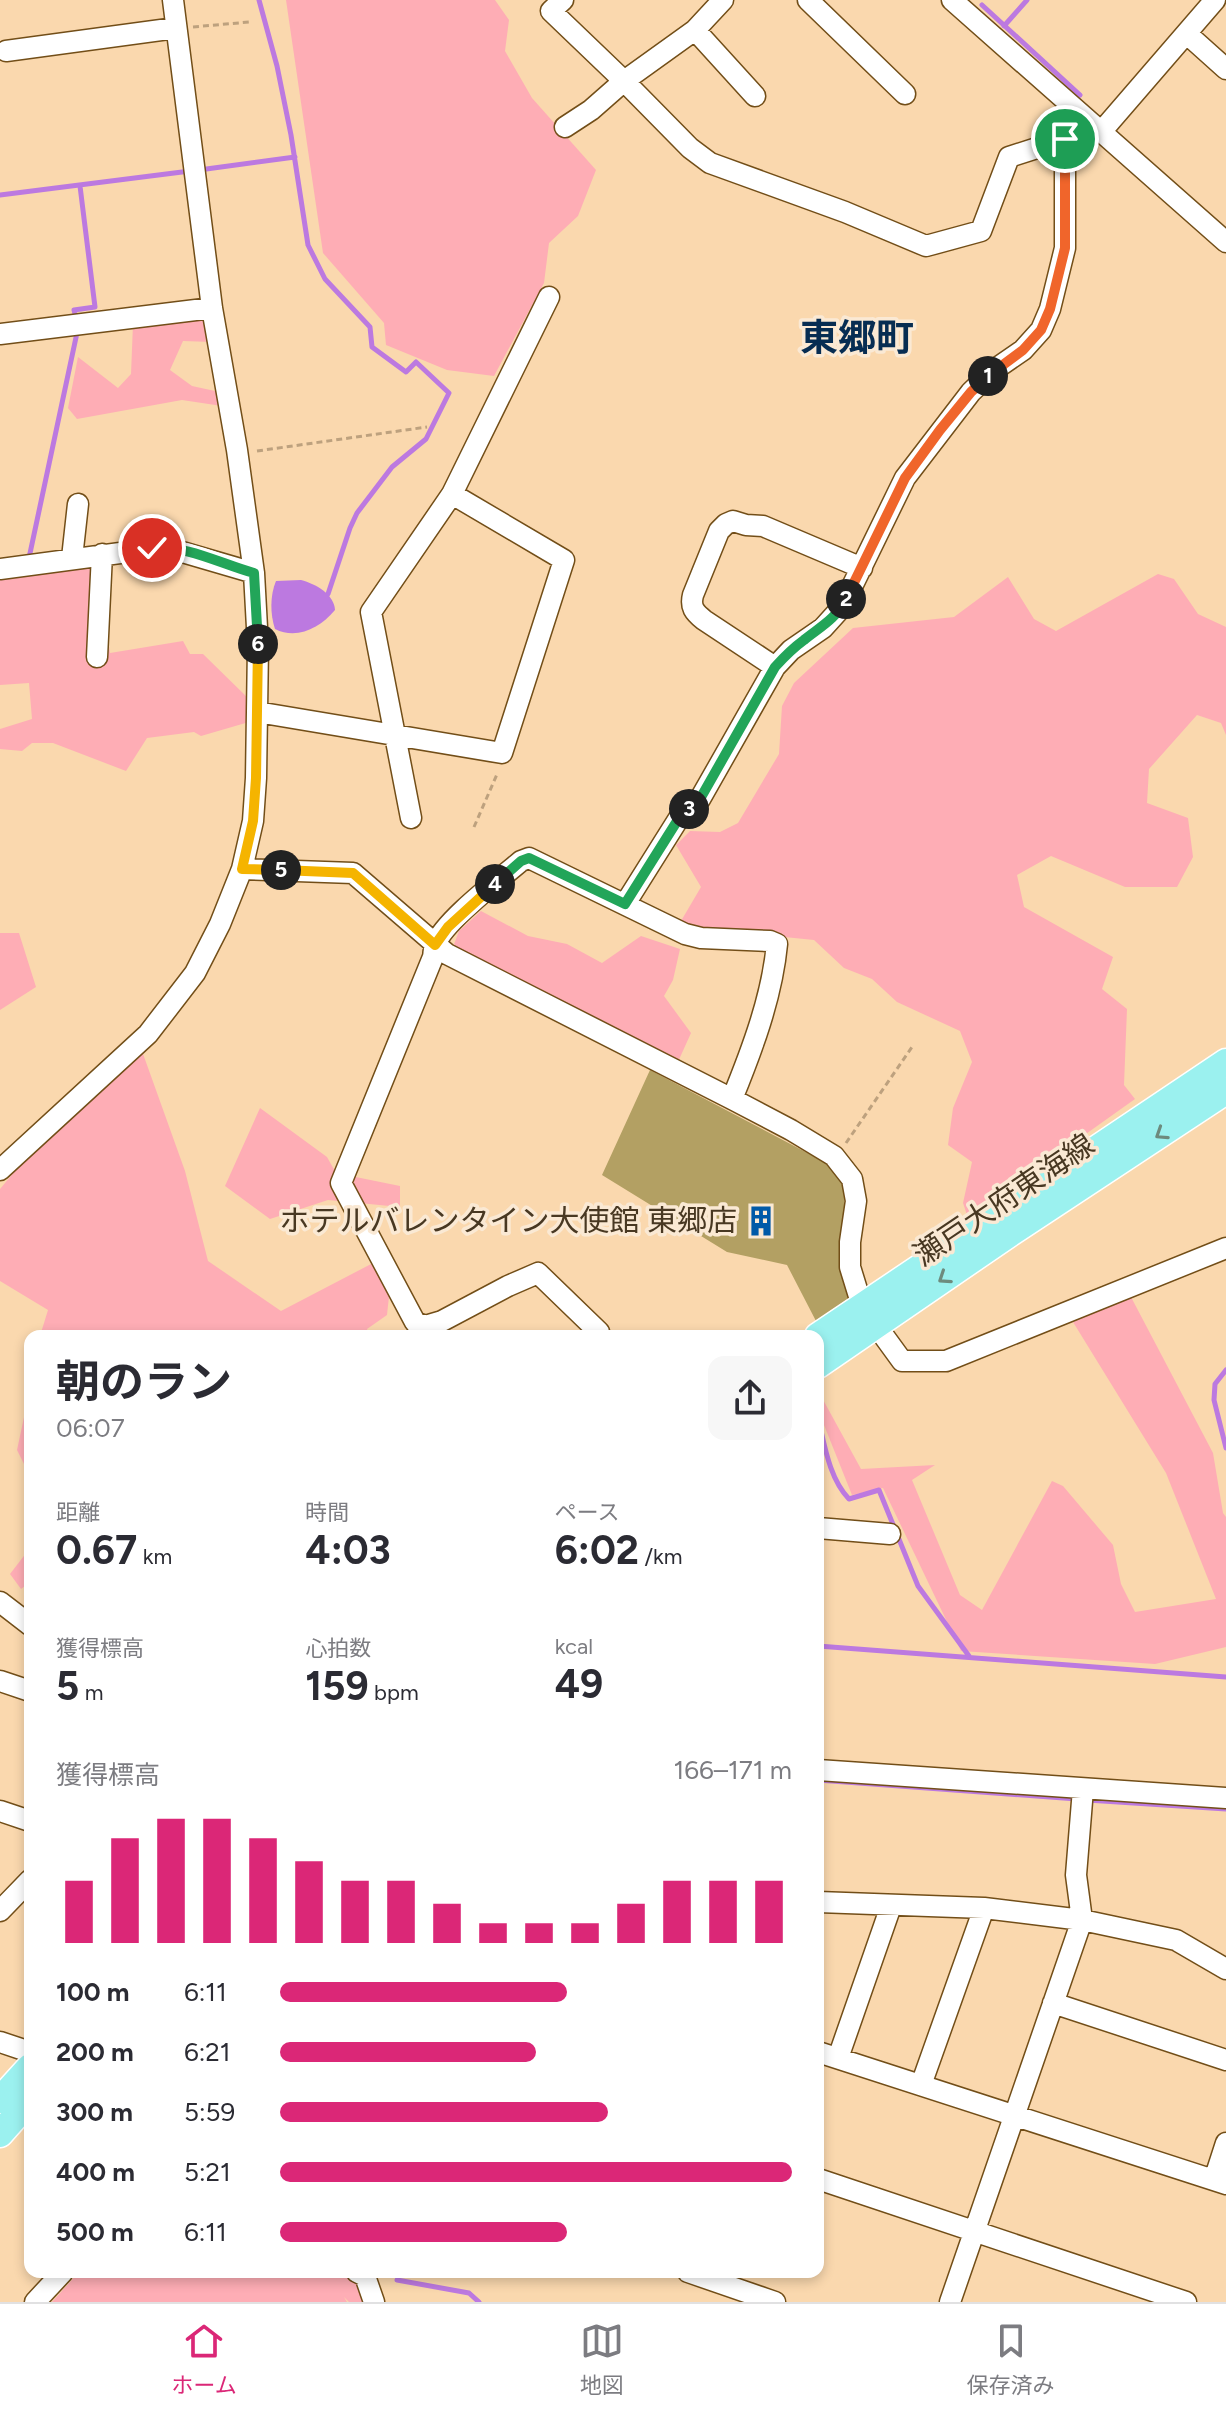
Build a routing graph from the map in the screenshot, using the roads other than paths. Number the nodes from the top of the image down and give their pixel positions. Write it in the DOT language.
graph roads {
  1 [pos="173,0"];
  2 [pos="563,0"];
  3 [pos="723,0"];
  4 [pos="808,0"];
  5 [pos="952,0"];
  6 [pos="1215,0"];
  7 [pos="176,28"];
  8 [pos="695,30"];
  9 [pos="1187,34"];
  10 [pos="6,51"];
  11 [pos="1226,69"];
  12 [pos="624,81"];
  13 [pos="905,94"];
  14 [pos="755,96"];
  15 [pos="1094,126"];
  16 [pos="565,127"];
  17 [pos="1065,139"];
  18 [pos="1226,242"];
  19 [pos="549,297"];
  20 [pos="212,308"];
  21 [pos="0,334"];
  22 [pos="452,494"];
  23 [pos="78,504"];
  24 [pos="102,554"];
  25 [pos="72,558"];
  26 [pos="862,568"];
  27 [pos="0,569"];
  28 [pos="254,573"];
  29 [pos="97,657"];
  30 [pos="775,667"];
  31 [pos="257,712"];
  32 [pos="394,733"];
  33 [pos="411,818"];
  34 [pos="242,869"];
  35 [pos="625,904"];
  36 [pos="435,945"];
  37 [pos="1226,1062"];
  38 [pos="1226,1091"];
  39 [pos="732,1099"];
  40 [pos="0,1170"];
  41 [pos="1226,1248"];
  42 [pos="868,1315"];
  43 [pos="597,1330"];
  44 [pos="824,1333"];
  45 [pos="824,1359"];
  46 [pos="824,1528"];
  47 [pos="890,1534"];
  48 [pos="0,1602"];
  49 [pos="24,1620"];
  50 [pos="0,1681"];
  51 [pos="24,1689"];
  52 [pos="824,1770"];
  53 [pos="1083,1789"];
  54 [pos="1226,1798"];
  55 [pos="0,1811"];
  56 [pos="24,1819"];
  57 [pos="24,1886"];
  58 [pos="824,1902"];
  59 [pos="891,1906"];
  60 [pos="984,1908"];
  61 [pos="0,1911"];
  62 [pos="1082,1920"];
  63 [pos="1226,1969"];
  64 [pos="1053,2003"];
  65 [pos="0,2042"];
  66 [pos="24,2050"];
  67 [pos="824,2054"];
  68 [pos="838,2058"];
  69 [pos="1226,2060"];
  70 [pos="24,2074"];
  71 [pos="921,2085"];
  72 [pos="0,2100"];
  73 [pos="24,2107"];
  74 [pos="1014,2115"];
  75 [pos="0,2134"];
  76 [pos="1226,2143"];
  77 [pos="824,2181"];
  78 [pos="1220,2182"];
  79 [pos="974,2230"];
  80 [pos="57,2278"];
  81 [pos="366,2278"];
  82 [pos="702,2278"];
  83 [pos="744,2296"];
  84 [pos="35,2302"];
  85 [pos="374,2302"];
  86 [pos="775,2302"];
  87 [pos="950,2302"];
  88 [pos="1186,2302"];
  1 -- 7 [label="street"];
  2 -- 12 [label="street"];
  3 -- 8 [label="street"];
  4 -- 13 [label="street"];
  5 -- 15 [label="street"];
  6 -- 9 [label="street"];
  7 -- 10 [label="street"];
  7 -- 20 [label="street"];
  8 -- 12 [label="street"];
  8 -- 14 [label="street"];
  9 -- 11 [label="street"];
  9 -- 15 [label="street"];
  12 -- 16 [label="street"];
  12 -- 17 [label="street"];
  15 -- 17 [label="street"];
  15 -- 18 [label="street"];
  17 -- 26 [label="street"];
  19 -- 22 [label="street"];
  20 -- 21 [label="street"];
  20 -- 28 [label="street"];
  22 -- 32 [label="street"];
  22 -- 32 [label="street"];
  23 -- 25 [label="street"];
  24 -- 25 [label="street"];
  24 -- 28 [label="street"];
  24 -- 29 [label="street"];
  25 -- 27 [label="street"];
  26 -- 30 [label="street"];
  26 -- 30 [label="street"];
  28 -- 31 [label="street"];
  30 -- 35 [label="street"];
  31 -- 32 [label="street"];
  31 -- 34 [label="street"];
  32 -- 33 [label="street"];
  34 -- 36 [label="street"];
  34 -- 40 [label="street"];
  35 -- 36 [label="street"];
  35 -- 39 [label="street"];
  36 -- 39 [label="street"];
  36 -- 43 [label="street"];
  37 -- 42 [label="main road, 瀬戸大府東海線"];
  38 -- 42 [label="main road, 瀬戸大府東海線, one-way"];
  39 -- 42 [label="street"];
  41 -- 42 [label="street"];
  42 -- 44 [label="main road, 瀬戸大府東海線"];
  42 -- 45 [label="main road, 瀬戸大府東海線"];
  46 -- 47 [label="street"];
  48 -- 49 [label="street"];
  50 -- 51 [label="street"];
  52 -- 53 [label="street"];
  53 -- 54 [label="street"];
  53 -- 62 [label="street"];
  55 -- 56 [label="street"];
  57 -- 61 [label="street"];
  58 -- 59 [label="street"];
  59 -- 60 [label="street"];
  59 -- 68 [label="street"];
  60 -- 62 [label="street"];
  60 -- 71 [label="street"];
  62 -- 63 [label="street"];
  62 -- 64 [label="street"];
  64 -- 69 [label="street"];
  64 -- 74 [label="street"];
  65 -- 66 [label="street"];
  67 -- 68 [label="street"];
  68 -- 71 [label="street"];
  70 -- 72 [label="main road"];
  71 -- 74 [label="street"];
  73 -- 75 [label="main road"];
  74 -- 78 [label="street"];
  74 -- 79 [label="street"];
  76 -- 78 [label="street"];
  77 -- 79 [label="street"];
  79 -- 87 [label="street"];
  79 -- 88 [label="street"];
  80 -- 84 [label="street"];
  81 -- 85 [label="street"];
  82 -- 83 [label="street"];
  83 -- 86 [label="street"];
}
